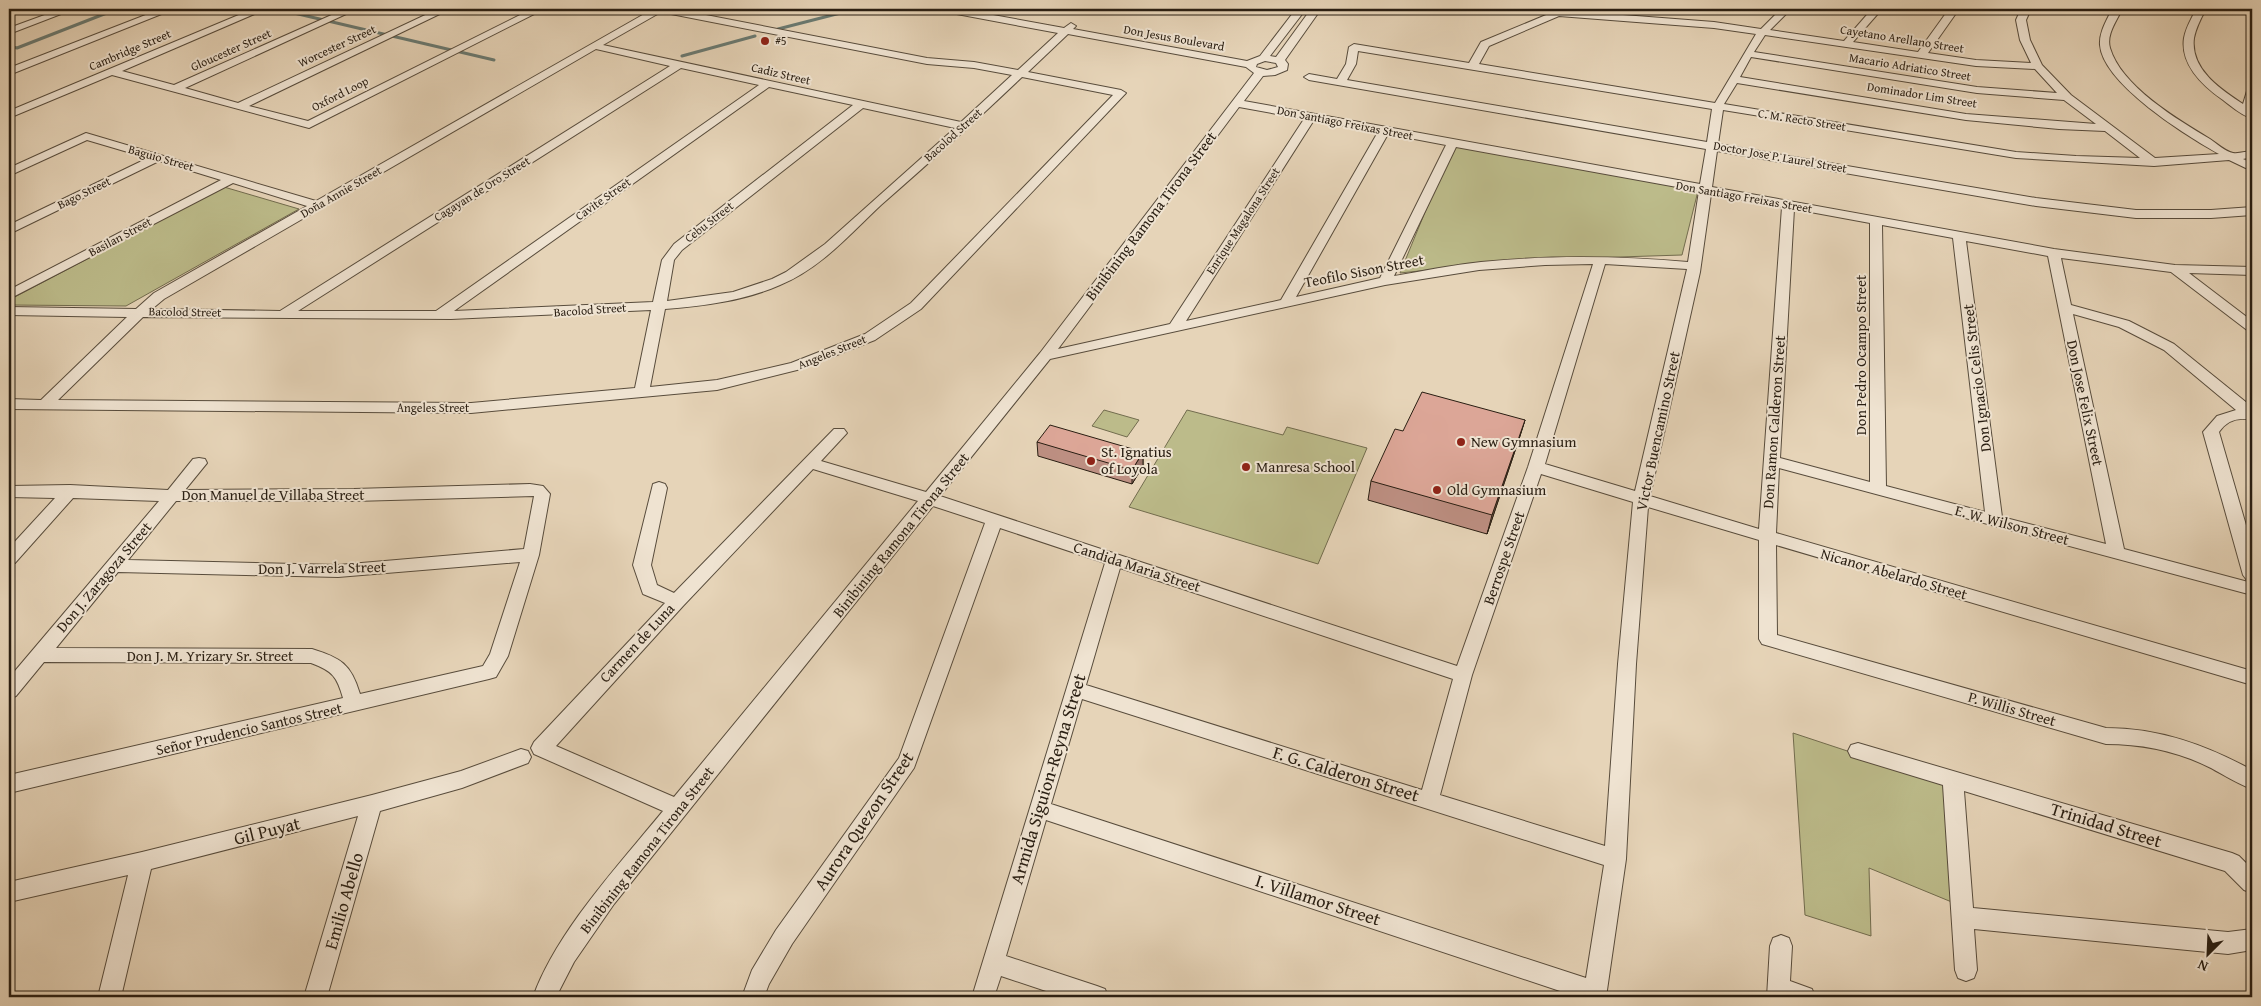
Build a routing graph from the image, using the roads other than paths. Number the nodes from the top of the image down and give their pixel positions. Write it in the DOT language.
graph roads {
  1 [pos="69,9"];
  2 [pos="169,9"];
  3 [pos="261,9"];
  4 [pos="352,9"];
  5 [pos="445,9"];
  6 [pos="539,9"];
  7 [pos="661,9"];
  8 [pos="946,9"];
  9 [pos="978,9"];
  10 [pos="1301,9"];
  11 [pos="1316,9"];
  12 [pos="1786,9"];
  13 [pos="1877,9"];
  14 [pos="1954,9"];
  15 [pos="2026,9"];
  16 [pos="2117,9"];
  17 [pos="2200,9"];
  18 [pos="1069,28"];
  19 [pos="1763,31"];
  20 [pos="9,32"];
  21 [pos="1847,43"];
  22 [pos="468,44"];
  23 [pos="594,46"];
  24 [pos="1750,54"];
  25 [pos="1921,54"];
  26 [pos="446,56"];
  27 [pos="1257,61"];
  28 [pos="1279,61"];
  29 [pos="680,64"];
  30 [pos="2038,66"];
  31 [pos="1472,67"];
  32 [pos="9,72"];
  33 [pos="112,72"];
  34 [pos="1260,72"];
  35 [pos="1020,73"];
  36 [pos="1309,77"];
  37 [pos="1734,78"];
  38 [pos="1340,81"];
  39 [pos="767,84"];
  40 [pos="174,89"];
  41 [pos="2252,91"];
  42 [pos="2067,97"];
  43 [pos="1237,102"];
  44 [pos="860,105"];
  45 [pos="240,106"];
  46 [pos="1718,106"];
  47 [pos="2249,113"];
  48 [pos="9,116"];
  49 [pos="1311,116"];
  50 [pos="962,126"];
  51 [pos="2106,128"];
  52 [pos="1384,130"];
  53 [pos="1452,143"];
  54 [pos="1711,144"];
  55 [pos="2252,154"];
  56 [pos="159,157"];
  57 [pos="2233,158"];
  58 [pos="2154,163"];
  59 [pos="2252,168"];
  60 [pos="9,172"];
  61 [pos="232,179"];
  62 [pos="1704,189"];
  63 [pos="318,205"];
  64 [pos="1788,205"];
  65 [pos="2252,211"];
  66 [pos="1876,221"];
  67 [pos="9,230"];
  68 [pos="1959,236"];
  69 [pos="2054,253"];
  70 [pos="1599,260"];
  71 [pos="1694,266"];
  72 [pos="2175,269"];
  73 [pos="2252,271"];
  74 [pos="1385,281"];
  75 [pos="9,295"];
  76 [pos="1285,304"];
  77 [pos="660,305"];
  78 [pos="2065,307"];
  79 [pos="9,311"];
  80 [pos="141,311"];
  81 [pos="285,314"];
  82 [pos="440,315"];
  83 [pos="1175,327"];
  84 [pos="2252,327"];
  85 [pos="1045,356"];
  86 [pos="642,392"];
  87 [pos="9,404"];
  88 [pos="45,404"];
  89 [pos="2251,413"];
  90 [pos="839,433"];
  91 [pos="1771,461"];
  92 [pos="810,462"];
  93 [pos="199,463"];
  94 [pos="1536,467"];
  95 [pos="658,488"];
  96 [pos="1878,490"];
  97 [pos="9,491"];
  98 [pos="70,492"];
  99 [pos="172,495"];
  100 [pos="930,499"];
  101 [pos="1641,499"];
  102 [pos="1994,520"];
  103 [pos="994,521"];
  104 [pos="1767,537"];
  105 [pos="2116,553"];
  106 [pos="530,555"];
  107 [pos="9,558"];
  108 [pos="1114,560"];
  109 [pos="113,566"];
  110 [pos="2252,575"];
  111 [pos="2252,589"];
  112 [pos="677,600"];
  113 [pos="1768,638"];
  114 [pos="38,655"];
  115 [pos="1463,675"];
  116 [pos="2252,678"];
  117 [pos="1076,690"];
  118 [pos="9,691"];
  119 [pos="354,705"];
  120 [pos="1858,751"];
  121 [pos="521,757"];
  122 [pos="1953,780"];
  123 [pos="2252,780"];
  124 [pos="9,784"];
  125 [pos="1429,800"];
  126 [pos="372,804"];
  127 [pos="678,809"];
  128 [pos="1039,809"];
  129 [pos="1616,859"];
  130 [pos="142,862"];
  131 [pos="2252,883"];
  132 [pos="9,892"];
  133 [pos="1962,917"];
  134 [pos="2252,940"];
  135 [pos="1781,946"];
  136 [pos="994,963"];
  137 [pos="1966,970"];
  138 [pos="1778,993"];
  139 [pos="1596,994"];
  140 [pos="110,997"];
  141 [pos="316,997"];
  142 [pos="544,997"];
  143 [pos="753,997"];
  144 [pos="983,997"];
  145 [pos="1097,997"];
  146 [pos="1804,997"];
  1 -- 20 [label="street"];
  2 -- 32 [label="street"];
  3 -- 33 [label="street, Cambridge Street"];
  4 -- 40 [label="street, Gloucester Street"];
  5 -- 45 [label="street, Worcester Street"];
  6 -- 22 [label="street, Oxford Loop"];
  7 -- 23 [label="street, Doña Annie Street"];
  7 -- 35 [label="street, Angeles Street"];
  8 -- 18 [label="street, Don Jesus Boulevard"];
  9 -- 18 [label="street, Don Jesus Boulevard"];
  10 -- 27 [label="street"];
  11 -- 28 [label="street"];
  12 -- 19 [label="street, Victor Buencamino Street"];
  13 -- 21 [label="street"];
  14 -- 25 [label="street"];
  15 -- 30 [label="street"];
  16 -- 57 [label="street"];
  17 -- 47 [label="street"];
  18 -- 27 [label="street, Don Jesus Boulevard"];
  18 -- 35 [label="street, Bacolod Street"];
  19 -- 21 [label="street, Cayetano Arellano Street"];
  19 -- 24 [label="street, Victor Buencamino Street"];
  19 -- 31 [label="street, Cayetano Arellano Street"];
  21 -- 25 [label="street, Cayetano Arellano Street"];
  22 -- 26 [label="street, Oxford Loop"];
  23 -- 29 [label="street, Cadiz Street"];
  23 -- 63 [label="street, Doña Annie Street"];
  24 -- 37 [label="street, Victor Buencamino Street"];
  24 -- 42 [label="street, Macario Adriatico Street"];
  25 -- 30 [label="street, Cayetano Arellano Street"];
  26 -- 45 [label="street, Oxford Loop"];
  27 -- 28 [label="street, Don Jesus Boulevard"];
  27 -- 34 [label="street"];
  28 -- 34 [label="street"];
  29 -- 39 [label="street, Cadiz Street"];
  29 -- 81 [label="street, Cagayan de Oro Street"];
  30 -- 42 [label="street"];
  31 -- 38 [label="street, C. M. Recto Street"];
  31 -- 46 [label="street, C. M. Recto Street"];
  33 -- 40 [label="street, Oxford Loop"];
  33 -- 48 [label="street, Cambridge Street"];
  34 -- 43 [label="street, Binibining Ramona Tirona Street"];
  35 -- 50 [label="street, Bacolod Street"];
  35 -- 86 [label="street, Angeles Street"];
  36 -- 38 [label="street, Doctor Jose P. Laurel Street"];
  37 -- 46 [label="street, Victor Buencamino Street"];
  37 -- 51 [label="street, Dominador Lim Street"];
  38 -- 54 [label="street, Doctor Jose P. Laurel Street"];
  39 -- 44 [label="street, Cadiz Street"];
  39 -- 82 [label="street, Cavite Street"];
  40 -- 45 [label="street, Oxford Loop"];
  41 -- 47 [label="street"];
  42 -- 51 [label="street"];
  43 -- 49 [label="street, Don Santiago Freixas Street"];
  43 -- 85 [label="street, Binibining Ramona Tirona Street"];
  44 -- 50 [label="street, Cadiz Street"];
  44 -- 77 [label="street, Cebu Street"];
  46 -- 54 [label="street, Victor Buencamino Street"];
  46 -- 58 [label="street, C. M. Recto Street"];
  49 -- 52 [label="street, Don Santiago Freixas Street"];
  49 -- 83 [label="street, Enrique Magalona Street"];
  50 -- 77 [label="street, Bacolod Street"];
  51 -- 58 [label="street"];
  52 -- 53 [label="street, Don Santiago Freixas Street"];
  52 -- 76 [label="street"];
  53 -- 62 [label="street, Don Santiago Freixas Street"];
  53 -- 74 [label="street"];
  54 -- 62 [label="street, Victor Buencamino Street"];
  54 -- 65 [label="street, Doctor Jose P. Laurel Street"];
  55 -- 57 [label="street, C. M. Recto Street"];
  56 -- 60 [label="street, Baguio Street"];
  56 -- 61 [label="street, Baguio Street"];
  56 -- 67 [label="street, Bago Street"];
  57 -- 58 [label="street, C. M. Recto Street"];
  57 -- 59 [label="street"];
  61 -- 63 [label="street, Baguio Street"];
  61 -- 75 [label="street, Basilan Street"];
  62 -- 64 [label="street, Don Santiago Freixas Street"];
  62 -- 71 [label="street, Victor Buencamino Street"];
  63 -- 80 [label="street, Doña Annie Street"];
  64 -- 66 [label="street, Don Santiago Freixas Street"];
  64 -- 91 [label="street, Don Ramon Calderon Street"];
  66 -- 68 [label="street, Don Santiago Freixas Street"];
  66 -- 96 [label="street, Don Pedro Ocampo Street"];
  68 -- 69 [label="street, Don Santiago Freixas Street"];
  68 -- 102 [label="street, Don Ignacio Celis Street"];
  69 -- 72 [label="street, Don Santiago Freixas Street"];
  69 -- 78 [label="street, Don Jose Felix Street"];
  70 -- 71 [label="street, Teofilo Sison Street"];
  70 -- 74 [label="street, Teofilo Sison Street"];
  70 -- 94 [label="street, Berrospe Street"];
  71 -- 101 [label="street, Victor Buencamino Street"];
  72 -- 73 [label="street, Don Santiago Freixas Street"];
  72 -- 84 [label="street"];
  74 -- 76 [label="street, Teofilo Sison Street"];
  76 -- 83 [label="street, Teofilo Sison Street"];
  77 -- 82 [label="street, Bacolod Street"];
  77 -- 86 [label="street, Cebu Street"];
  78 -- 89 [label="street"];
  78 -- 105 [label="street, Don Jose Felix Street"];
  79 -- 80 [label="street, Bacolod Street"];
  80 -- 81 [label="street, Bacolod Street"];
  80 -- 88 [label="street, Doña Annie Street"];
  81 -- 82 [label="street, Bacolod Street"];
  83 -- 85 [label="street, Teofilo Sison Street"];
  85 -- 100 [label="street, Binibining Ramona Tirona Street"];
  86 -- 88 [label="street, Angeles Street"];
  87 -- 88 [label="street, Angeles Street"];
  89 -- 110 [label="street"];
  90 -- 92 [label="street, Carmen de Luna"];
  91 -- 96 [label="street, E. W. Wilson Street"];
  91 -- 104 [label="street, Don Ramon Calderon Street"];
  92 -- 100 [label="street, Candida Maria Street"];
  92 -- 112 [label="street, Carmen de Luna"];
  93 -- 99 [label="street, Don J. Zaragoza Street"];
  94 -- 101 [label="street, Nicanor Abelardo Street"];
  94 -- 115 [label="street, Berrospe Street"];
  95 -- 112 [label="street"];
  96 -- 102 [label="street, E. W. Wilson Street"];
  97 -- 98 [label="street, Don Manuel de Villaba Street"];
  98 -- 99 [label="street, Don Manuel de Villaba Street"];
  98 -- 107 [label="street"];
  99 -- 106 [label="street, Don Manuel de Villaba Street"];
  99 -- 109 [label="street, Don J. Zaragoza Street"];
  100 -- 103 [label="street, Candida Maria Street"];
  100 -- 127 [label="street, Binibining Ramona Tirona Street"];
  101 -- 104 [label="street, Nicanor Abelardo Street"];
  101 -- 129 [label="street, Victor Buencamino Street"];
  102 -- 105 [label="street, E. W. Wilson Street"];
  103 -- 108 [label="street, Candida Maria Street"];
  103 -- 143 [label="street, Aurora Quezon Street"];
  104 -- 113 [label="street, Don Ramon Calderon Street"];
  104 -- 116 [label="street, Nicanor Abelardo Street"];
  105 -- 111 [label="street, E. W. Wilson Street"];
  106 -- 109 [label="street, Don J. Varrela Street"];
  106 -- 119 [label="street, Señor Prudencio Santos Street"];
  108 -- 115 [label="street, Candida Maria Street"];
  108 -- 117 [label="street, Armida Siguion-Reyna Street"];
  109 -- 114 [label="street, Don J. Zaragoza Street"];
  112 -- 127 [label="street, Carmen de Luna"];
  113 -- 123 [label="street, P. Willis Street"];
  114 -- 118 [label="street, Don J. Zaragoza Street"];
  114 -- 119 [label="street, Don J. M. Yrizary Sr. Street"];
  115 -- 125 [label="street, Berrospe Street"];
  117 -- 125 [label="street, F. G. Calderon Street"];
  117 -- 128 [label="street, Armida Siguion-Reyna Street"];
  119 -- 124 [label="street, Señor Prudencio Santos Street"];
  120 -- 122 [label="street, Trinidad Street"];
  121 -- 126 [label="street, Gil Puyat"];
  122 -- 131 [label="street, Trinidad Street"];
  122 -- 133 [label="street"];
  125 -- 129 [label="street, F. G. Calderon Street"];
  126 -- 130 [label="street, Gil Puyat"];
  126 -- 141 [label="street, Emilio Abello"];
  127 -- 142 [label="street, Binibining Ramona Tirona Street"];
  128 -- 136 [label="street, Armida Siguion-Reyna Street"];
  128 -- 139 [label="street, I. Villamor Street"];
  129 -- 139 [label="street, Victor Buencamino Street"];
  130 -- 132 [label="street, Gil Puyat"];
  130 -- 140 [label="street"];
  133 -- 134 [label="street"];
  133 -- 137 [label="street"];
  135 -- 138 [label="street"];
  136 -- 144 [label="street, Armida Siguion-Reyna Street"];
  136 -- 145 [label="street"];
  138 -- 146 [label="street"];
}
